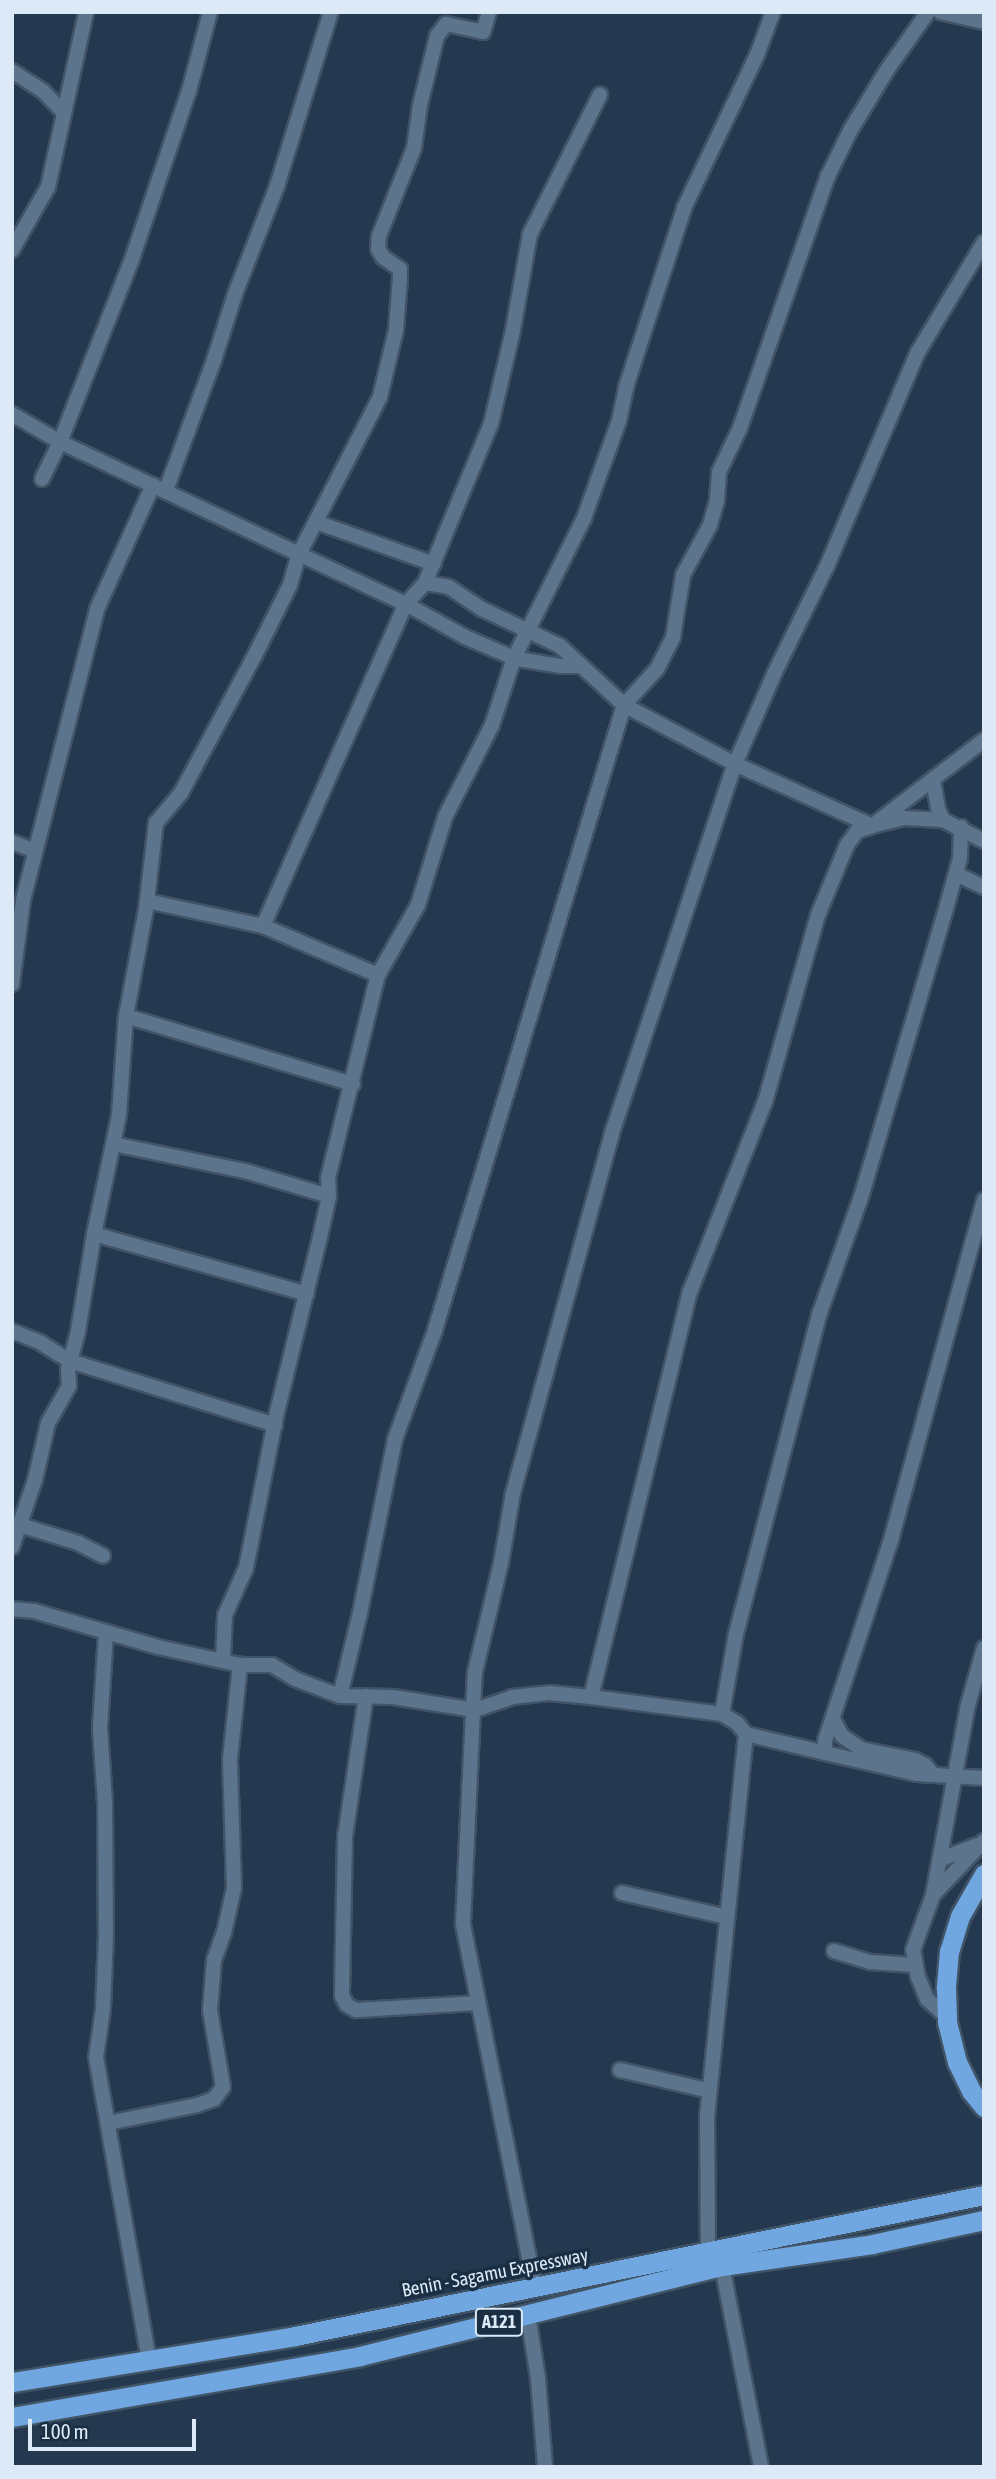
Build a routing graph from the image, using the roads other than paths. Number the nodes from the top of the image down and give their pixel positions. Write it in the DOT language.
graph roads {
  1 [pos="86,12"];
  2 [pos="210,12"];
  3 [pos="331,12"];
  4 [pos="489,12"];
  5 [pos="928,12"];
  6 [pos="940,12"];
  7 [pos="771,13"];
  8 [pos="984,22"];
  9 [pos="12,71"];
  10 [pos="600,95"];
  11 [pos="63,112"];
  12 [pos="984,242"];
  13 [pos="12,250"];
  14 [pos="12,414"];
  15 [pos="60,442"];
  16 [pos="42,479"];
  17 [pos="160,488"];
  18 [pos="316,522"];
  19 [pos="299,554"];
  20 [pos="434,564"];
  21 [pos="425,583"];
  22 [pos="406,604"];
  23 [pos="528,629"];
  24 [pos="545,636"];
  25 [pos="516,659"];
  26 [pos="561,666"];
  27 [pos="581,666"];
  28 [pos="624,705"];
  29 [pos="984,740"];
  30 [pos="735,764"];
  31 [pos="933,780"];
  32 [pos="943,820"];
  33 [pos="872,825"];
  34 [pos="961,827"];
  35 [pos="984,841"];
  36 [pos="12,842"];
  37 [pos="35,851"];
  38 [pos="956,874"];
  39 [pos="984,887"];
  40 [pos="147,901"];
  41 [pos="262,926"];
  42 [pos="378,975"];
  43 [pos="12,984"];
  44 [pos="126,1016"];
  45 [pos="353,1084"];
  46 [pos="113,1144"];
  47 [pos="328,1196"];
  48 [pos="984,1200"];
  49 [pos="94,1234"];
  50 [pos="307,1294"];
  51 [pos="12,1331"];
  52 [pos="70,1361"];
  53 [pos="275,1425"];
  54 [pos="15,1536"];
  55 [pos="103,1556"];
  56 [pos="12,1609"];
  57 [pos="106,1632"];
  58 [pos="984,1648"];
  59 [pos="223,1659"];
  60 [pos="240,1665"];
  61 [pos="340,1696"];
  62 [pos="366,1696"];
  63 [pos="591,1697"];
  64 [pos="475,1710"];
  65 [pos="722,1714"];
  66 [pos="833,1718"];
  67 [pos="746,1734"];
  68 [pos="825,1753"];
  69 [pos="933,1775"];
  70 [pos="954,1776"];
  71 [pos="984,1778"];
  72 [pos="982,1842"];
  73 [pos="940,1860"];
  74 [pos="984,1874"];
  75 [pos="622,1893"];
  76 [pos="933,1895"];
  77 [pos="727,1916"];
  78 [pos="834,1951"];
  79 [pos="914,1965"];
  80 [pos="477,2003"];
  81 [pos="947,2017"];
  82 [pos="620,2070"];
  83 [pos="710,2091"];
  84 [pos="984,2107"];
  85 [pos="108,2123"];
  86 [pos="984,2195"];
  87 [pos="984,2220"];
  88 [pos="715,2260"];
  89 [pos="535,2288"];
  90 [pos="528,2315"];
  91 [pos="149,2360"];
  92 [pos="12,2382"];
  93 [pos="12,2417"];
  94 [pos="545,2467"];
  95 [pos="761,2467"];
  1 -- 11 [label="street"];
  2 -- 15 [label="street"];
  3 -- 17 [label="street"];
  4 -- 18 [label="street"];
  5 -- 28 [label="street"];
  6 -- 8 [label="street"];
  7 -- 23 [label="street"];
  9 -- 11 [label="street"];
  10 -- 20 [label="street"];
  11 -- 13 [label="street"];
  12 -- 30 [label="street"];
  14 -- 15 [label="street"];
  15 -- 16 [label="street"];
  15 -- 17 [label="street"];
  17 -- 19 [label="street"];
  17 -- 37 [label="street"];
  18 -- 19 [label="street"];
  18 -- 20 [label="street"];
  19 -- 22 [label="street"];
  19 -- 40 [label="street"];
  20 -- 21 [label="street"];
  21 -- 22 [label="street"];
  21 -- 23 [label="street"];
  22 -- 25 [label="street"];
  22 -- 41 [label="street"];
  23 -- 24 [label="street"];
  23 -- 25 [label="street"];
  24 -- 26 [label="street"];
  24 -- 27 [label="street"];
  25 -- 26 [label="street"];
  25 -- 42 [label="street"];
  26 -- 27 [label="street"];
  27 -- 28 [label="street"];
  28 -- 30 [label="street"];
  28 -- 61 [label="street"];
  29 -- 31 [label="street"];
  30 -- 33 [label="street"];
  30 -- 64 [label="street"];
  31 -- 32 [label="street"];
  31 -- 33 [label="street"];
  32 -- 33 [label="street"];
  32 -- 34 [label="street"];
  33 -- 63 [label="street"];
  34 -- 35 [label="street"];
  34 -- 38 [label="street"];
  36 -- 37 [label="street"];
  37 -- 43 [label="street"];
  38 -- 39 [label="street"];
  38 -- 65 [label="street"];
  40 -- 41 [label="street"];
  40 -- 44 [label="street"];
  41 -- 42 [label="street"];
  42 -- 45 [label="street"];
  44 -- 45 [label="street"];
  44 -- 46 [label="street"];
  45 -- 47 [label="street"];
  46 -- 47 [label="street"];
  46 -- 49 [label="street"];
  47 -- 50 [label="street"];
  48 -- 66 [label="street"];
  49 -- 50 [label="street"];
  49 -- 52 [label="street"];
  50 -- 53 [label="street"];
  51 -- 52 [label="street"];
  52 -- 53 [label="street"];
  52 -- 54 [label="street"];
  53 -- 59 [label="street"];
  54 -- 55 [label="street"];
  56 -- 57 [label="street"];
  57 -- 59 [label="street"];
  57 -- 85 [label="street"];
  58 -- 70 [label="street"];
  59 -- 60 [label="street"];
  60 -- 61 [label="street"];
  60 -- 85 [label="street"];
  61 -- 62 [label="street"];
  62 -- 64 [label="street"];
  62 -- 80 [label="street"];
  63 -- 64 [label="street"];
  63 -- 65 [label="street"];
  64 -- 80 [label="street"];
  65 -- 67 [label="street"];
  66 -- 68 [label="street"];
  66 -- 69 [label="street"];
  67 -- 68 [label="street"];
  67 -- 77 [label="street"];
  68 -- 69 [label="street"];
  69 -- 70 [label="street"];
  70 -- 71 [label="street"];
  70 -- 73 [label="street"];
  72 -- 73 [label="street"];
  72 -- 76 [label="street"];
  73 -- 76 [label="street"];
  74 -- 81 [label="highway"];
  75 -- 77 [label="street"];
  76 -- 79 [label="street"];
  77 -- 83 [label="street"];
  78 -- 79 [label="street"];
  79 -- 81 [label="street"];
  80 -- 89 [label="street"];
  81 -- 84 [label="highway"];
  82 -- 83 [label="street"];
  83 -- 88 [label="street"];
  85 -- 91 [label="street"];
  86 -- 88 [label="highway, Benin - Sagamu Expressway / A121"];
  87 -- 88 [label="highway, A121"];
  88 -- 89 [label="highway, Benin - Sagamu Expressway / A121"];
  88 -- 90 [label="highway, A121"];
  88 -- 95 [label="street"];
  89 -- 91 [label="highway, Benin - Sagamu Expressway / A121"];
  90 -- 93 [label="highway, A121"];
  90 -- 94 [label="street"];
  91 -- 92 [label="highway, Benin - Sagamu Expressway / A121"];
}
